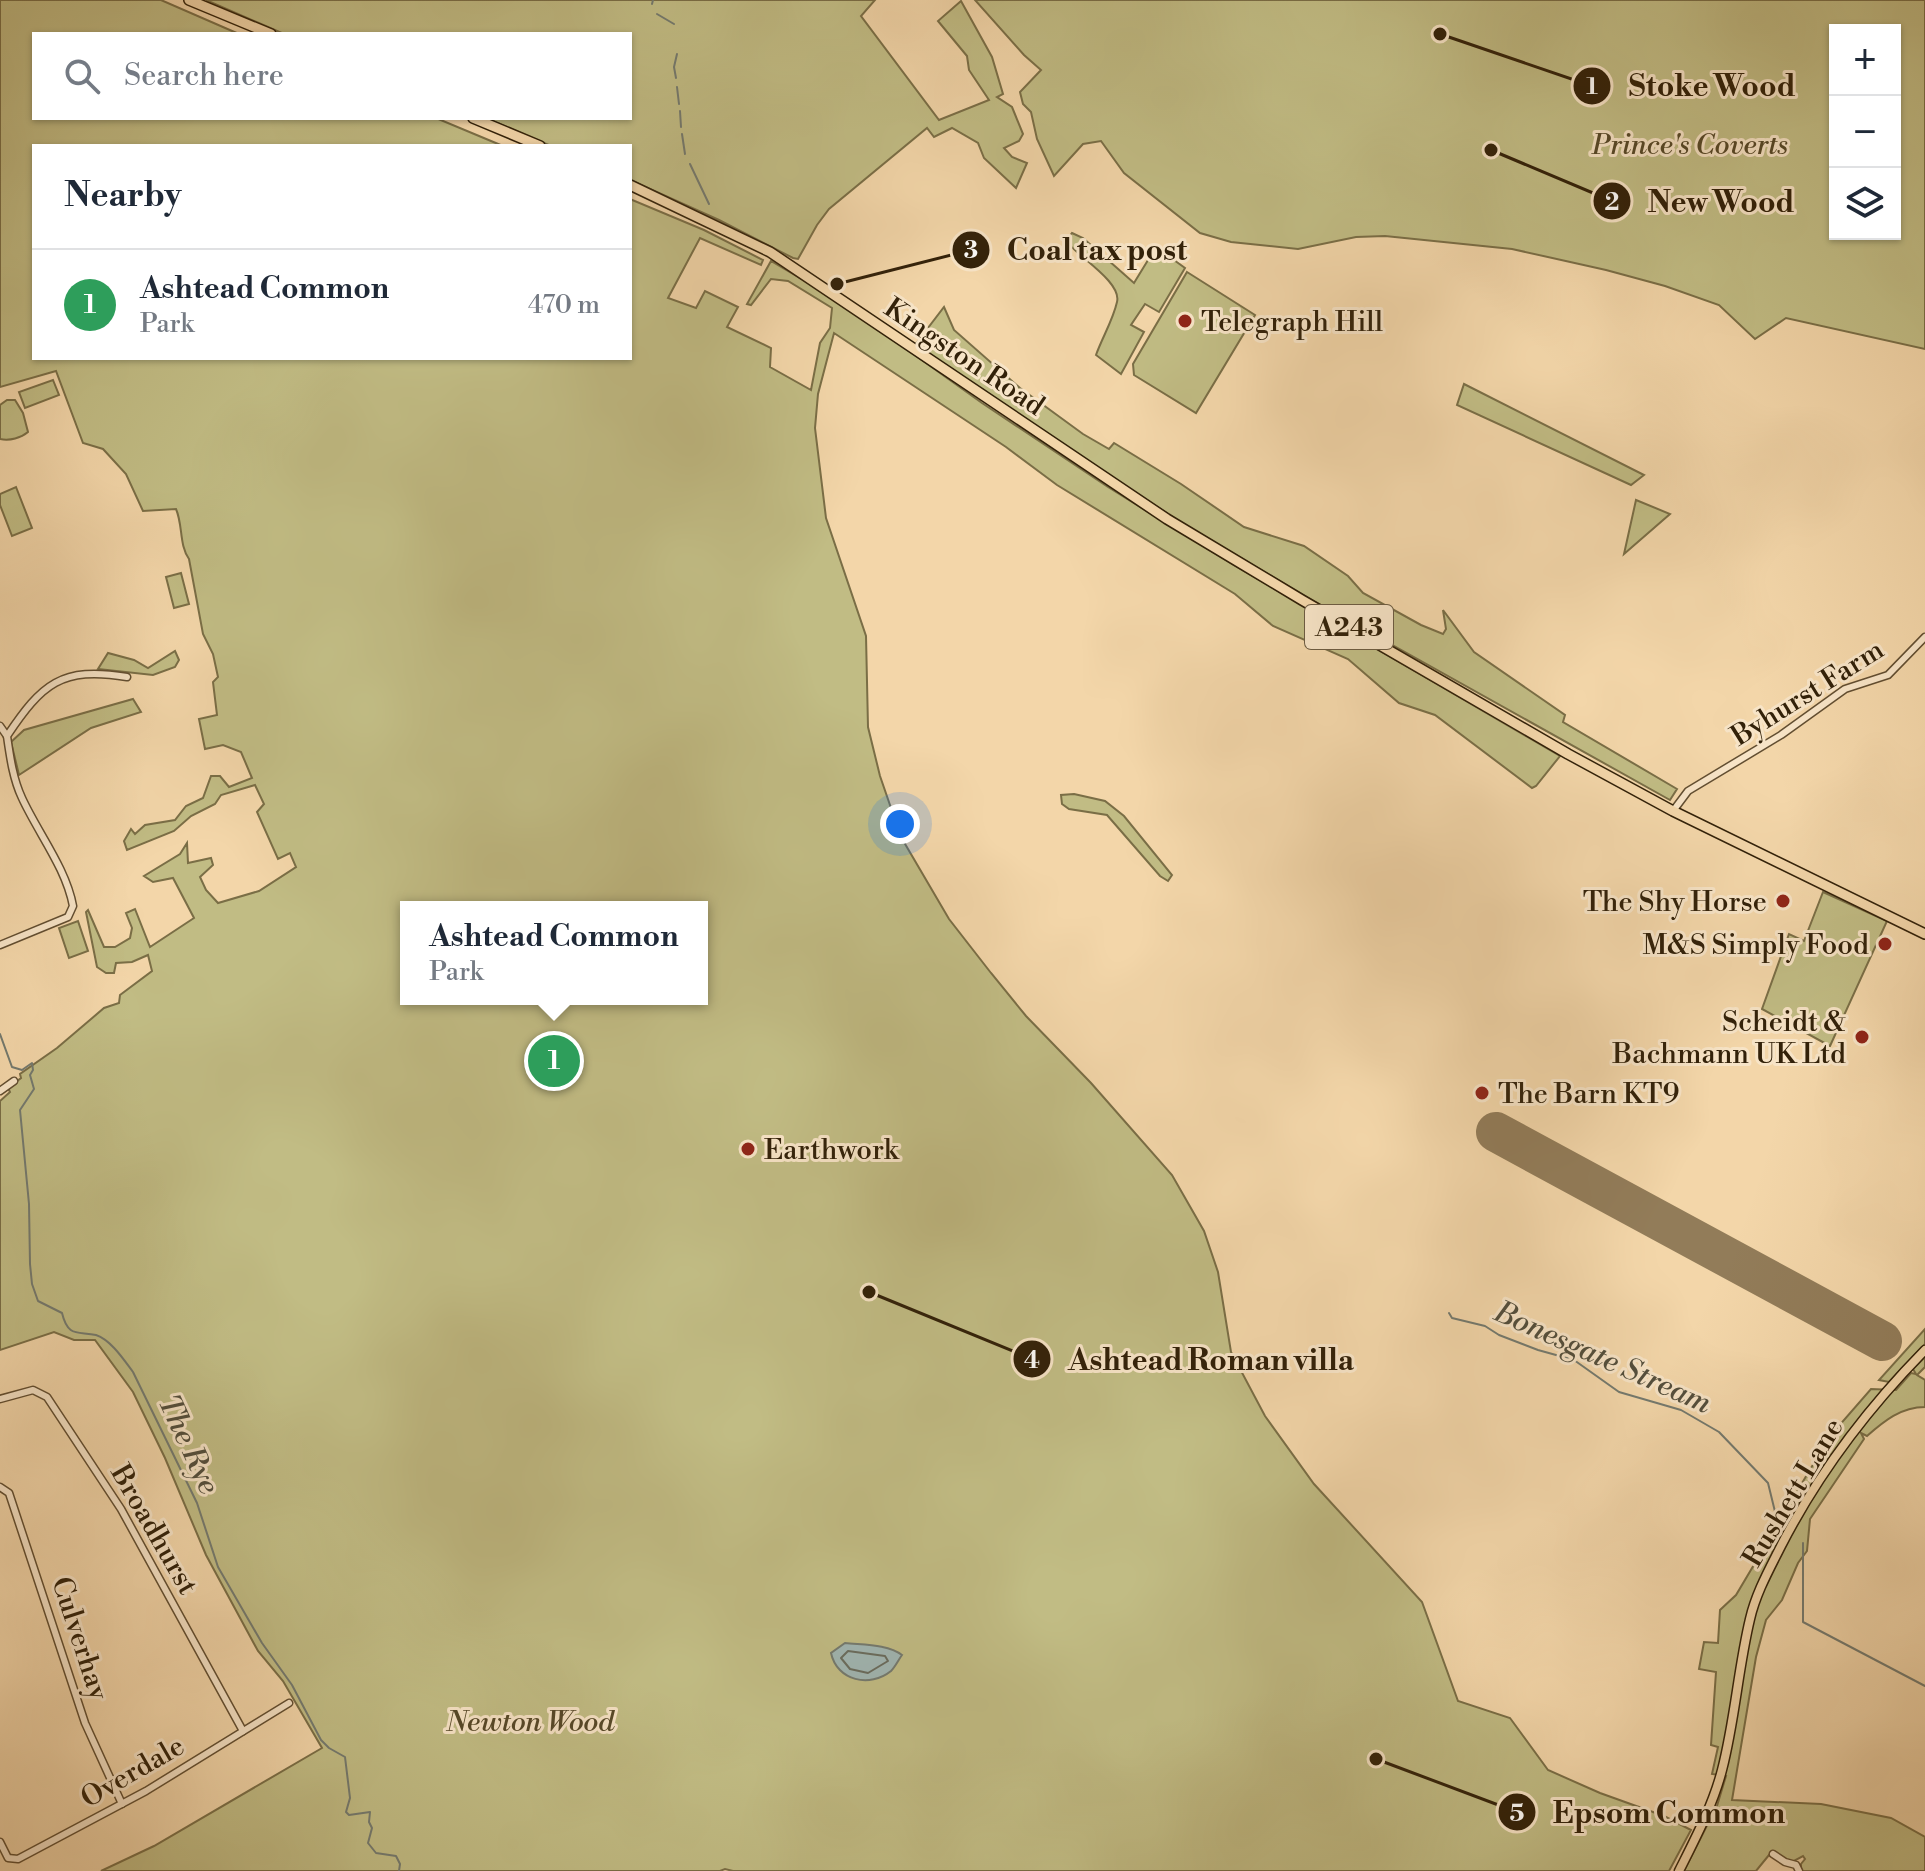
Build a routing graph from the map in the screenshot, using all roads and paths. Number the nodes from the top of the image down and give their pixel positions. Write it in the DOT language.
graph roads {
  1 [pos="189,0"];
  2 [pos="266,32"];
  3 [pos="478,120"];
  4 [pos="535,144"];
  5 [pos="632,186"];
  6 [pos="1925,637"];
  7 [pos="127,677"];
  8 [pos="0,726"];
  9 [pos="7,736"];
  10 [pos="1673,811"];
  11 [pos="1925,934"];
  12 [pos="0,945"];
  13 [pos="14,1081"];
  14 [pos="0,1091"];
  15 [pos="1925,1350"];
  16 [pos="0,1399"];
  17 [pos="0,1487"];
  18 [pos="289,1703"];
  19 [pos="243,1731"];
  20 [pos="122,1804"];
  21 [pos="0,1842"];
  22 [pos="1773,1854"];
  23 [pos="1803,1858"];
  24 [pos="1798,1868"];
  25 [pos="1679,1871"];
  1 -- 2 [label="highway"];
  3 -- 4 [label="highway"];
  5 -- 10 [label="highway, Kingston Road / A243"];
  6 -- 10 [label="street, Byhurst Farm"];
  7 -- 9 [label="street"];
  8 -- 9 [label="street"];
  9 -- 12 [label="street"];
  10 -- 11 [label="highway, A243"];
  13 -- 14 [label="street"];
  15 -- 25 [label="main road, Rushett Lane"];
  16 -- 19 [label="street, Broadhurst"];
  17 -- 20 [label="street, Culverhay"];
  18 -- 19 [label="street, Overdale"];
  19 -- 20 [label="street, Overdale"];
  20 -- 21 [label="street, Overdale"];
  22 -- 24 [label="street"];
  23 -- 24 [label="street"];
}
